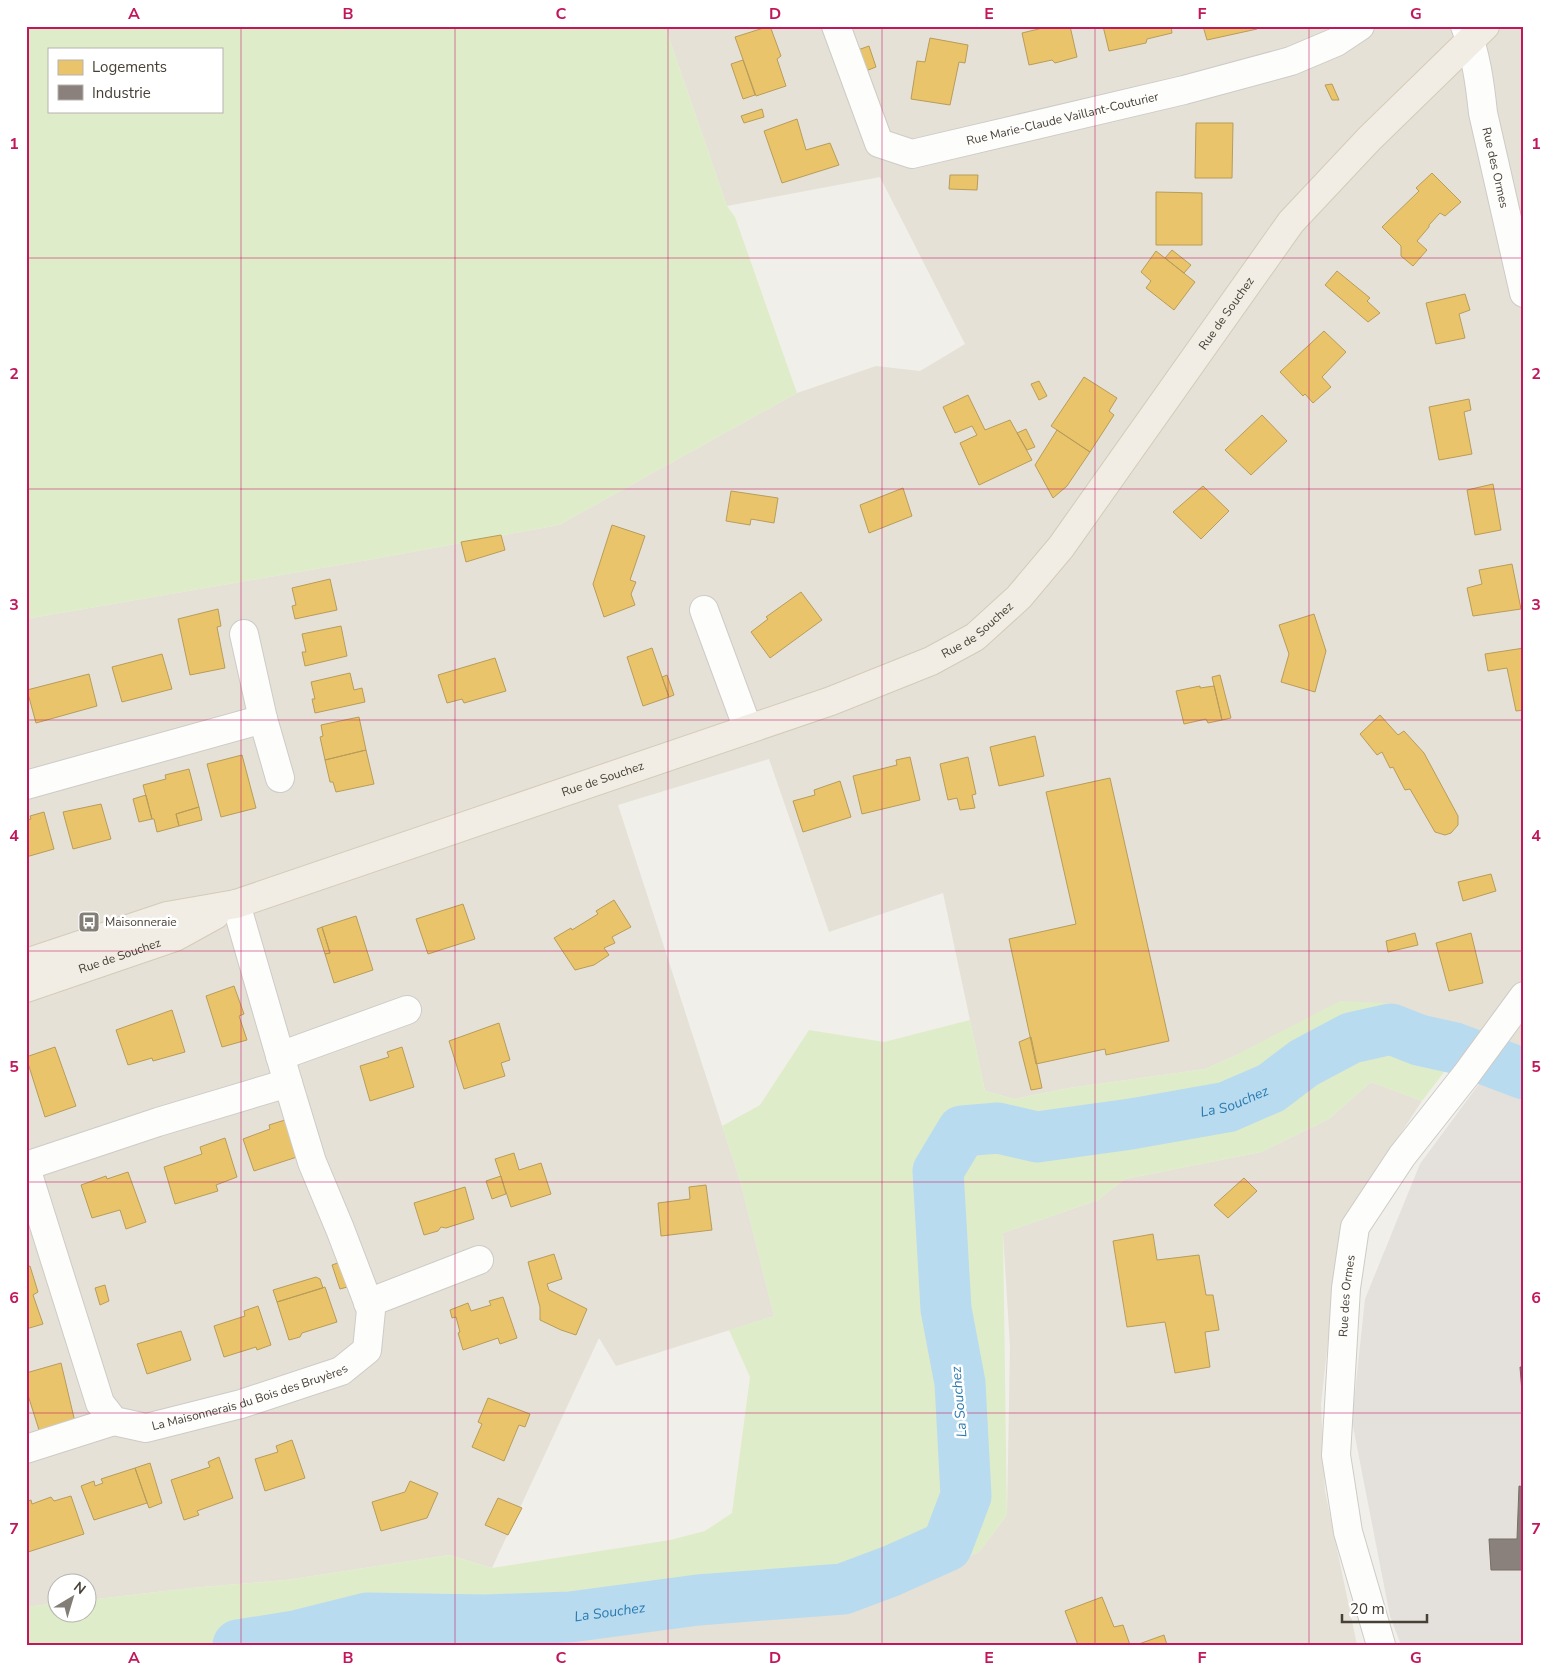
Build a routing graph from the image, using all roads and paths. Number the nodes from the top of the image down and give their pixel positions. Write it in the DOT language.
graph roads {
  1 [pos="836,26"];
  2 [pos="1360,26"];
  3 [pos="1473,31"];
  4 [pos="1524,294"];
  5 [pos="704,610"];
  6 [pos="244,634"];
  7 [pos="263,719"];
  8 [pos="748,729"];
  9 [pos="280,778"];
  10 [pos="26,785"];
  11 [pos="236,904"];
  12 [pos="26,963"];
  13 [pos="26,988"];
  14 [pos="1524,996"];
  15 [pos="407,1010"];
  16 [pos="280,1056"];
  17 [pos="288,1083"];
  18 [pos="26,1167"];
  19 [pos="479,1260"];
  20 [pos="368,1303"];
  21 [pos="114,1421"];
  22 [pos="26,1450"];
  23 [pos="1381,1645"];
  1 -- 2 [label="street, Rue Marie-Claude Vaillant-Couturier"];
  3 -- 4 [label="street, Rue des Ormes"];
  3 -- 8 [label="main road, Rue de Souchez"];
  5 -- 8 [label="street"];
  6 -- 7 [label="street"];
  7 -- 9 [label="street"];
  7 -- 10 [label="street"];
  8 -- 11 [label="main road, Rue de Souchez"];
  11 -- 12 [label="main road, Rue de Souchez"];
  11 -- 13 [label="main road, Rue de Souchez"];
  11 -- 16 [label="street, La Maisonnerais du Bois des Bruyères"];
  14 -- 23 [label="street, Rue des Ormes"];
  15 -- 16 [label="street"];
  16 -- 17 [label="street, La Maisonnerais du Bois des Bruyères"];
  17 -- 18 [label="street"];
  17 -- 20 [label="street, La Maisonnerais du Bois des Bruyères"];
  18 -- 21 [label="street"];
  19 -- 20 [label="street"];
  20 -- 21 [label="street, La Maisonnerais du Bois des Bruyères"];
  21 -- 22 [label="street"];
}
